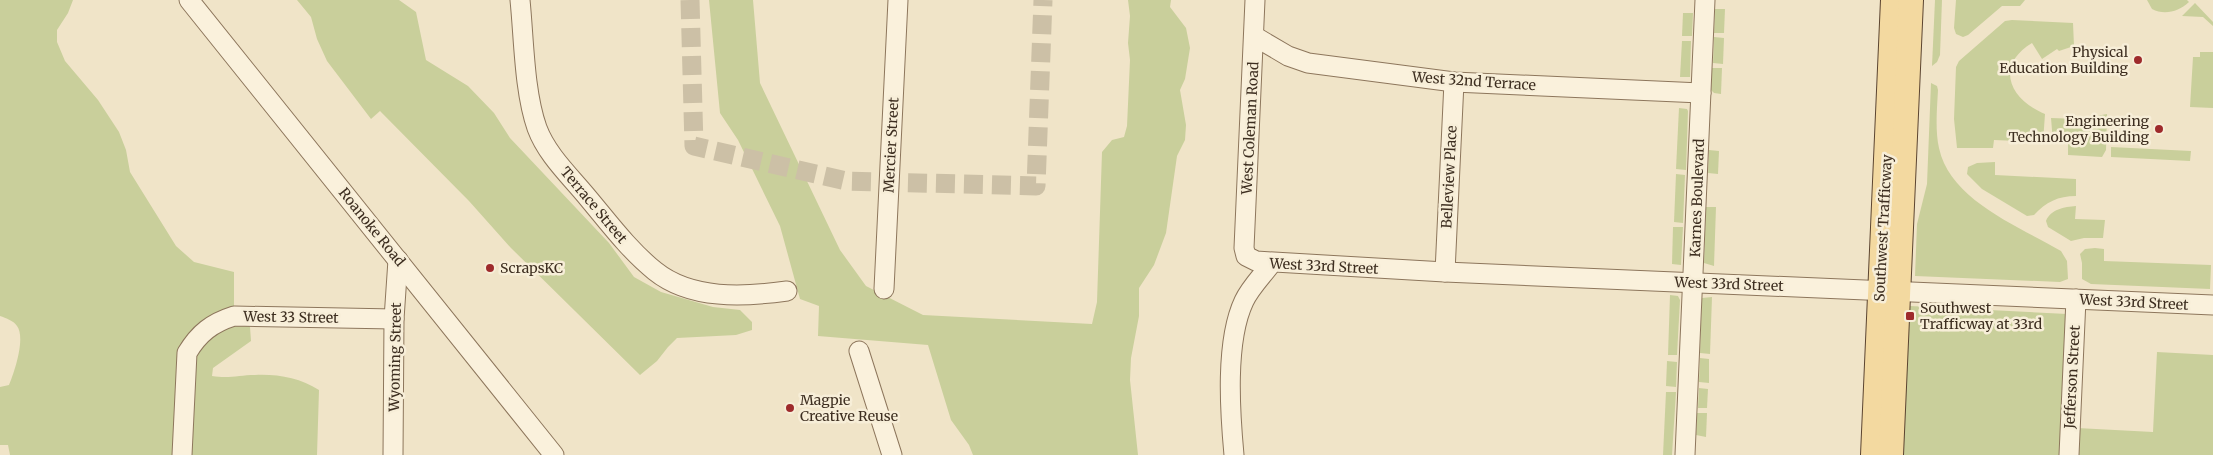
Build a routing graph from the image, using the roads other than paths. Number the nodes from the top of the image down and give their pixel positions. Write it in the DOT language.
graph roads {
  1 [pos="190,0"];
  2 [pos="520,0"];
  3 [pos="898,0"];
  4 [pos="1255,0"];
  5 [pos="1705,0"];
  6 [pos="1893,0"];
  7 [pos="1911,0"];
  8 [pos="1254,36"];
  9 [pos="1454,82"];
  10 [pos="1701,93"];
  11 [pos="1246,256"];
  12 [pos="398,260"];
  13 [pos="1271,264"];
  14 [pos="1445,272"];
  15 [pos="1693,283"];
  16 [pos="884,289"];
  17 [pos="787,291"];
  18 [pos="1889,291"];
  19 [pos="2076,299"];
  20 [pos="2213,305"];
  21 [pos="394,319"];
  22 [pos="859,351"];
  23 [pos="182,455"];
  24 [pos="393,455"];
  25 [pos="554,455"];
  26 [pos="892,455"];
  27 [pos="1234,455"];
  28 [pos="1686,455"];
  29 [pos="1872,455"];
  30 [pos="1891,455"];
  31 [pos="2069,455"];
  1 -- 12 [label="street, Roanoke Road"];
  2 -- 17 [label="street, Terrace Street"];
  3 -- 16 [label="street, Mercier Street"];
  4 -- 8 [label="street, West Coleman Road"];
  5 -- 10 [label="street, Karnes Boulevard"];
  6 -- 18 [label="main road, Southwest Trafficway"];
  7 -- 18 [label="main road, Southwest Trafficway"];
  8 -- 9 [label="street, West 32nd Terrace"];
  8 -- 11 [label="street, West Coleman Road"];
  9 -- 10 [label="street, West 32nd Terrace"];
  9 -- 14 [label="street, Belleview Place"];
  10 -- 15 [label="street, Karnes Boulevard"];
  11 -- 13 [label="street, West 33rd Street"];
  12 -- 21 [label="street, Wyoming Street"];
  12 -- 25 [label="street, Roanoke Road"];
  13 -- 14 [label="street, West 33rd Street"];
  13 -- 27 [label="street"];
  14 -- 15 [label="street, West 33rd Street"];
  15 -- 18 [label="street, West 33rd Street"];
  15 -- 28 [label="street, Karnes Boulevard"];
  18 -- 19 [label="street, West 33rd Street"];
  18 -- 29 [label="main road, Southwest Trafficway"];
  18 -- 30 [label="main road, Southwest Trafficway"];
  19 -- 20 [label="street, West 33rd Street"];
  19 -- 31 [label="street, Jefferson Street"];
  21 -- 23 [label="street, West 33 Street"];
  21 -- 24 [label="street, Wyoming Street"];
  22 -- 26 [label="street"];
}
